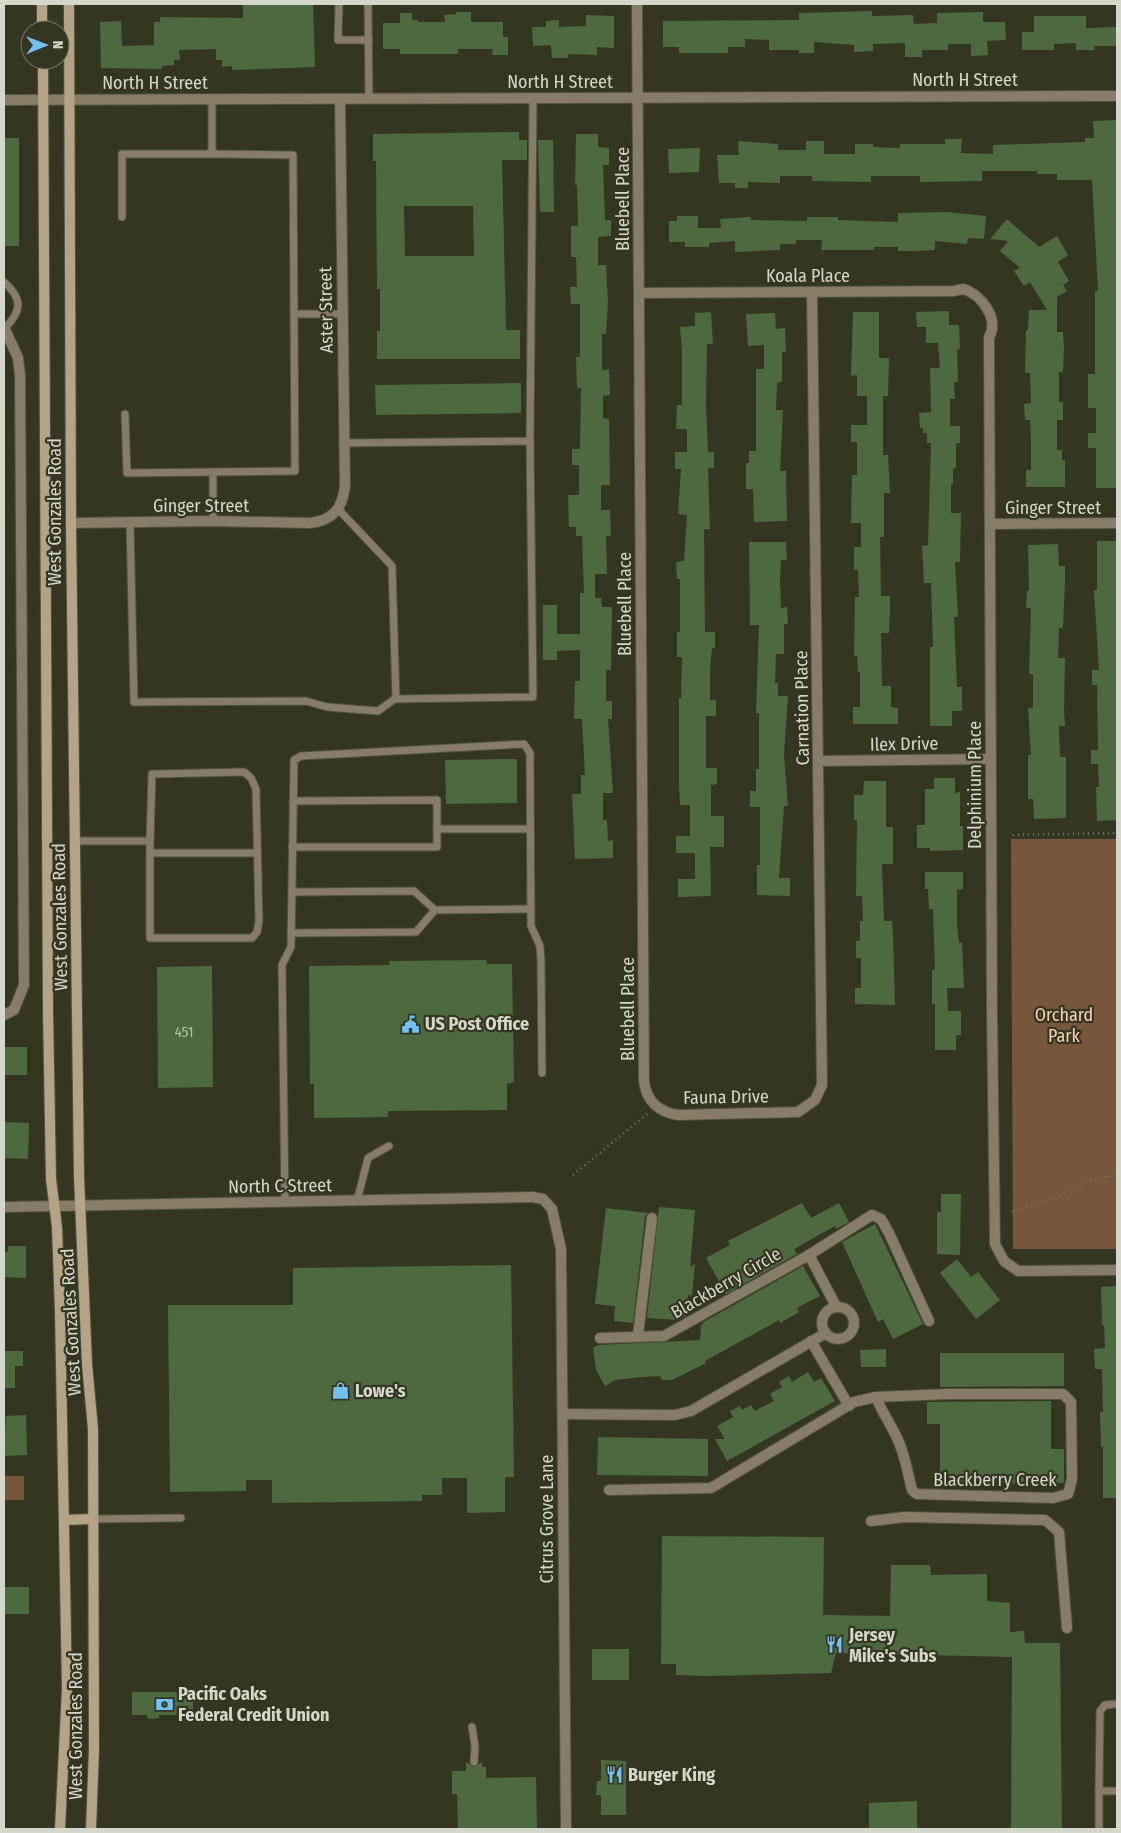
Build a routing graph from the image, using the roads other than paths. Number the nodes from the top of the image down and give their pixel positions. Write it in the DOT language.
graph roads {
  1 [pos="42,4"];
  2 [pos="69,4"];
  3 [pos="339,4"];
  4 [pos="368,4"];
  5 [pos="637,4"];
  6 [pos="42,20"];
  7 [pos="368,40"];
  8 [pos="42,70"];
  9 [pos="1117,96"];
  10 [pos="638,98"];
  11 [pos="70,99"];
  12 [pos="212,99"];
  13 [pos="340,99"];
  14 [pos="369,99"];
  15 [pos="533,99"];
  16 [pos="4,100"];
  17 [pos="43,100"];
  18 [pos="212,154"];
  19 [pos="122,216"];
  20 [pos="4,282"];
  21 [pos="812,292"];
  22 [pos="640,293"];
  23 [pos="975,295"];
  24 [pos="294,314"];
  25 [pos="342,314"];
  26 [pos="4,328"];
  27 [pos="124,414"];
  28 [pos="530,441"];
  29 [pos="343,443"];
  30 [pos="213,472"];
  31 [pos="335,513"];
  32 [pos="213,521"];
  33 [pos="130,522"];
  34 [pos="70,523"];
  35 [pos="1117,523"];
  36 [pos="990,524"];
  37 [pos="396,698"];
  38 [pos="991,759"];
  39 [pos="818,761"];
  40 [pos="293,800"];
  41 [pos="437,829"];
  42 [pos="530,829"];
  43 [pos="75,841"];
  44 [pos="150,841"];
  45 [pos="292,847"];
  46 [pos="150,853"];
  47 [pos="257,853"];
  48 [pos="292,892"];
  49 [pos="531,909"];
  50 [pos="435,910"];
  51 [pos="291,933"];
  52 [pos="4,1015"];
  53 [pos="542,1073"];
  54 [pos="656,1106"];
  55 [pos="798,1112"];
  56 [pos="389,1146"];
  57 [pos="358,1201"];
  58 [pos="285,1202"];
  59 [pos="54,1205"];
  60 [pos="4,1206"];
  61 [pos="81,1206"];
  62 [pos="552,1209"];
  63 [pos="652,1218"];
  64 [pos="809,1255"];
  65 [pos="1117,1270"];
  66 [pos="836,1306"];
  67 [pos="929,1321"];
  68 [pos="826,1332"];
  69 [pos="638,1335"];
  70 [pos="600,1338"];
  71 [pos="811,1342"];
  72 [pos="876,1397"];
  73 [pos="849,1406"];
  74 [pos="563,1414"];
  75 [pos="609,1490"];
  76 [pos="181,1518"];
  77 [pos="92,1519"];
  78 [pos="64,1520"];
  79 [pos="871,1521"];
  80 [pos="1067,1628"];
  81 [pos="1117,1704"];
  82 [pos="472,1727"];
  83 [pos="474,1762"];
  84 [pos="1099,1791"];
  85 [pos="1117,1791"];
  86 [pos="60,1829"];
  87 [pos="92,1829"];
  88 [pos="566,1829"];
  89 [pos="1099,1829"];
  1 -- 6 [label="main road"];
  2 -- 11 [label="main road, West Gonzales Road"];
  3 -- 7 [label="lane"];
  4 -- 7 [label="lane"];
  5 -- 10 [label="street, Bluebell Place"];
  7 -- 14 [label="lane"];
  8 -- 17 [label="main road, West Gonzales Road"];
  9 -- 10 [label="street, North H Street"];
  10 -- 15 [label="street, North H Street"];
  10 -- 22 [label="street, Bluebell Place"];
  11 -- 12 [label="street, North H Street"];
  11 -- 17 [label="street, North H Street"];
  11 -- 34 [label="main road, West Gonzales Road"];
  12 -- 13 [label="street, North H Street"];
  12 -- 18 [label="lane"];
  13 -- 14 [label="street, North H Street"];
  13 -- 25 [label="street, Aster Street"];
  14 -- 15 [label="street, North H Street"];
  15 -- 28 [label="lane"];
  16 -- 17 [label="street, North H Street"];
  17 -- 59 [label="main road, West Gonzales Road"];
  18 -- 19 [label="lane"];
  18 -- 24 [label="lane"];
  20 -- 26 [label="lane"];
  21 -- 22 [label="street, Koala Place"];
  21 -- 23 [label="street, Koala Place"];
  21 -- 39 [label="street, Carnation Place"];
  22 -- 54 [label="street, Bluebell Place"];
  23 -- 36 [label="street, Delphinium Place"];
  24 -- 25 [label="lane"];
  24 -- 30 [label="lane"];
  25 -- 29 [label="street, Aster Street"];
  26 -- 52 [label="street"];
  27 -- 30 [label="lane"];
  28 -- 29 [label="lane"];
  28 -- 37 [label="lane"];
  29 -- 31 [label="street, Aster Street"];
  30 -- 32 [label="lane"];
  31 -- 32 [label="street, Ginger Street"];
  31 -- 37 [label="lane"];
  32 -- 33 [label="street, Ginger Street"];
  33 -- 34 [label="street, Ginger Street"];
  33 -- 37 [label="lane"];
  34 -- 43 [label="main road, West Gonzales Road"];
  35 -- 36 [label="street, Ginger Street"];
  36 -- 38 [label="street, Delphinium Place"];
  38 -- 39 [label="street, Ilex Drive"];
  38 -- 65 [label="street, Delphinium Place"];
  39 -- 55 [label="street, Carnation Place"];
  40 -- 41 [label="lane"];
  40 -- 42 [label="lane"];
  40 -- 45 [label="lane"];
  41 -- 42 [label="lane"];
  41 -- 45 [label="lane"];
  42 -- 49 [label="lane"];
  43 -- 44 [label="lane"];
  43 -- 61 [label="main road, West Gonzales Road"];
  44 -- 46 [label="lane"];
  44 -- 47 [label="lane"];
  45 -- 48 [label="lane"];
  46 -- 47 [label="lane"];
  46 -- 47 [label="lane"];
  48 -- 50 [label="lane"];
  48 -- 51 [label="lane"];
  49 -- 50 [label="lane"];
  49 -- 53 [label="lane"];
  50 -- 51 [label="lane"];
  51 -- 58 [label="lane"];
  54 -- 55 [label="street, Fauna Drive"];
  56 -- 57 [label="lane"];
  57 -- 58 [label="street, North C Street"];
  57 -- 62 [label="street, North C Street"];
  58 -- 61 [label="street, North C Street"];
  59 -- 60 [label="street, North C Street"];
  59 -- 61 [label="street, North C Street"];
  59 -- 78 [label="main road, West Gonzales Road"];
  61 -- 77 [label="main road, West Gonzales Road"];
  62 -- 74 [label="street, Citrus Grove Lane"];
  63 -- 69 [label="street"];
  64 -- 66 [label="street, Blackberry Circle"];
  64 -- 67 [label="street"];
  64 -- 69 [label="street, Blackberry Circle"];
  66 -- 68 [label="street"];
  66 -- 68 [label="street, Blackberry Circle"];
  68 -- 71 [label="street"];
  69 -- 70 [label="street, Blackberry Circle"];
  71 -- 73 [label="street"];
  71 -- 74 [label="street"];
  72 -- 72 [label="street, Blackberry Creek"];
  72 -- 73 [label="street, Blackberry Creek"];
  73 -- 75 [label="street, Blackberry Creek"];
  74 -- 88 [label="street, Citrus Grove Lane"];
  76 -- 77 [label="lane"];
  77 -- 78 [label="main road"];
  77 -- 87 [label="main road, West Gonzales Road"];
  78 -- 86 [label="main road, West Gonzales Road"];
  79 -- 80 [label="street"];
  81 -- 84 [label="lane"];
  82 -- 83 [label="lane"];
  84 -- 85 [label="lane"];
  84 -- 89 [label="lane"];
}
